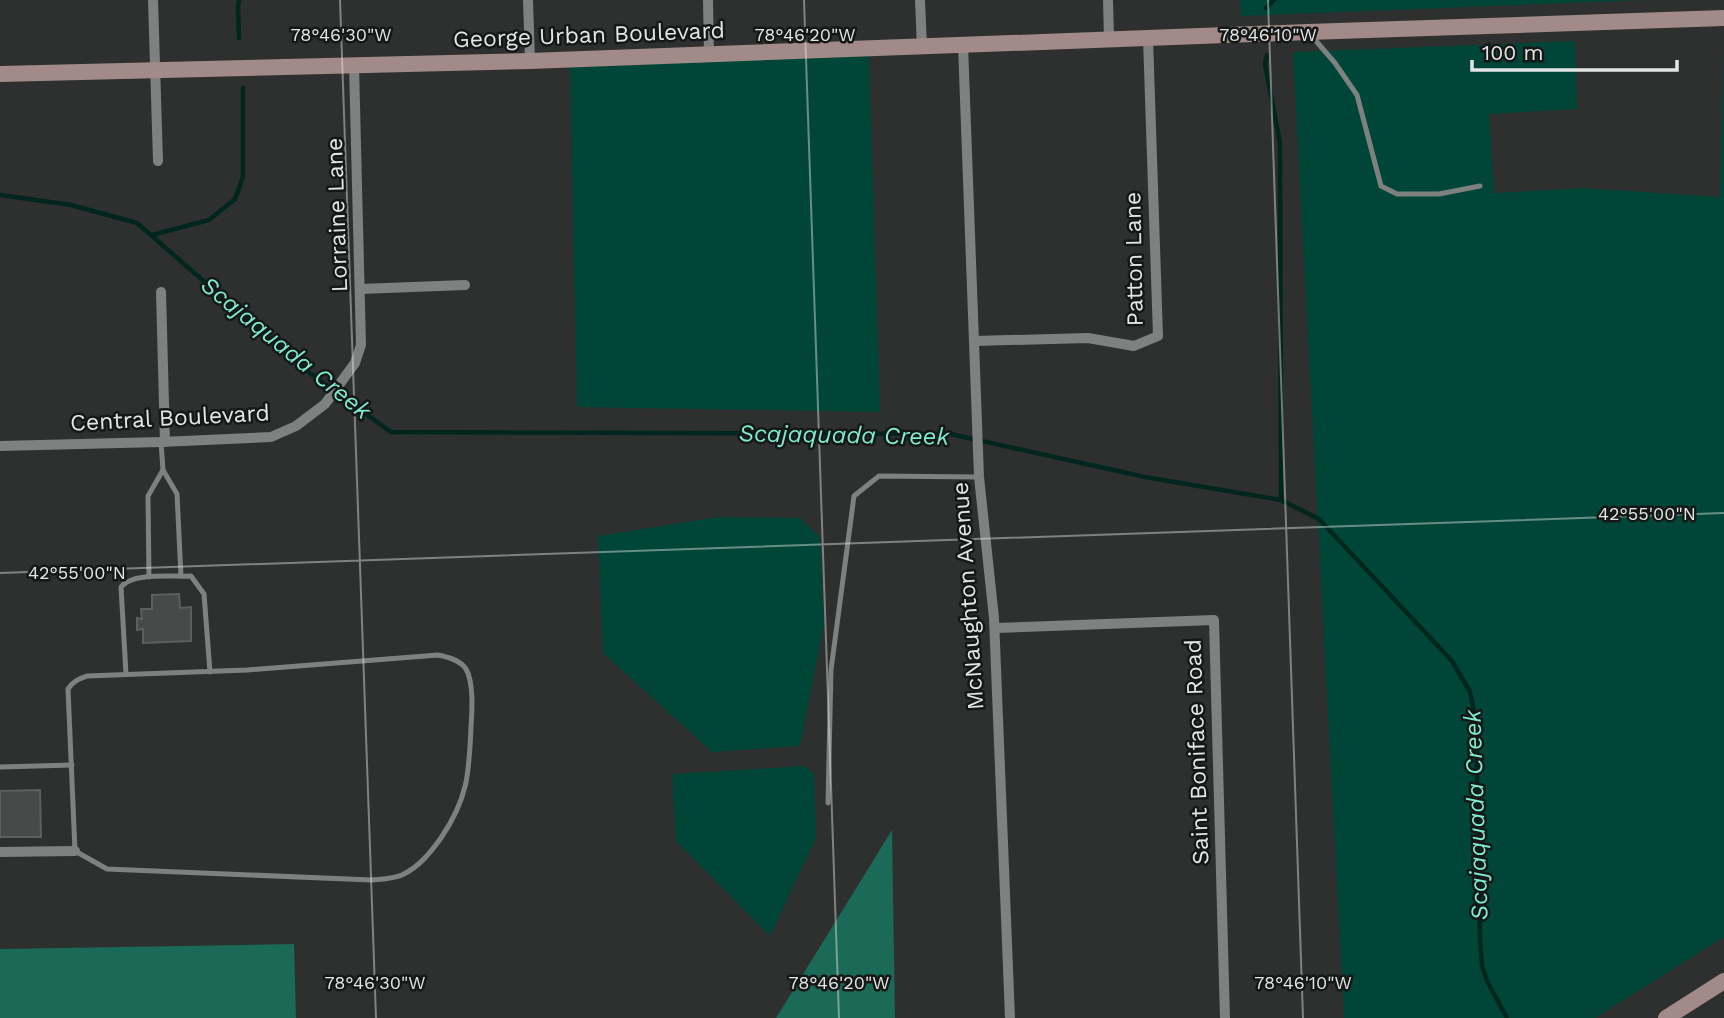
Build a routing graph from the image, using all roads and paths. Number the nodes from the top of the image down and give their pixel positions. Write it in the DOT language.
graph roads {
  1 [pos="153,0"];
  2 [pos="528,0"];
  3 [pos="708,0"];
  4 [pos="920,0"];
  5 [pos="1108,0"];
  6 [pos="1724,18"];
  7 [pos="1308,32"];
  8 [pos="1149,38"];
  9 [pos="1109,39"];
  10 [pos="963,45"];
  11 [pos="922,47"];
  12 [pos="709,55"];
  13 [pos="530,61"];
  14 [pos="354,65"];
  15 [pos="155,70"];
  16 [pos="0,74"];
  17 [pos="158,161"];
  18 [pos="1480,186"];
  19 [pos="465,285"];
  20 [pos="360,289"];
  21 [pos="161,292"];
  22 [pos="974,341"];
  23 [pos="355,363"];
  24 [pos="163,442"];
  25 [pos="0,446"];
  26 [pos="163,470"];
  27 [pos="979,477"];
  28 [pos="181,576"];
  29 [pos="149,577"];
  30 [pos="995,628"];
  31 [pos="210,671"];
  32 [pos="126,674"];
  33 [pos="72,765"];
  34 [pos="0,766"];
  35 [pos="828,803"];
  36 [pos="75,851"];
  37 [pos="0,852"];
  38 [pos="1724,981"];
  39 [pos="1010,1018"];
  40 [pos="1225,1018"];
  41 [pos="1666,1018"];
  1 -- 15 [label="street"];
  2 -- 13 [label="street"];
  3 -- 12 [label="street"];
  4 -- 11 [label="street"];
  5 -- 9 [label="street"];
  6 -- 7 [label="street, George Urban Boulevard"];
  7 -- 8 [label="street, George Urban Boulevard"];
  7 -- 18 [label="lane"];
  8 -- 9 [label="street, George Urban Boulevard"];
  8 -- 22 [label="street, Patton Lane"];
  9 -- 10 [label="street, George Urban Boulevard"];
  10 -- 11 [label="street, George Urban Boulevard"];
  10 -- 22 [label="street, McNaughton Avenue"];
  11 -- 12 [label="street, George Urban Boulevard"];
  12 -- 13 [label="street, George Urban Boulevard"];
  13 -- 14 [label="street, George Urban Boulevard"];
  14 -- 15 [label="street, George Urban Boulevard"];
  14 -- 20 [label="street, Lorraine Lane"];
  15 -- 16 [label="street, George Urban Boulevard"];
  15 -- 17 [label="street"];
  19 -- 20 [label="street"];
  20 -- 23 [label="street, Lorraine Lane"];
  21 -- 24 [label="street"];
  22 -- 27 [label="street, McNaughton Avenue"];
  23 -- 24 [label="street, Central Boulevard"];
  24 -- 25 [label="street, Central Boulevard"];
  24 -- 26 [label="lane"];
  26 -- 28 [label="lane"];
  26 -- 29 [label="lane"];
  27 -- 30 [label="street, McNaughton Avenue"];
  27 -- 35 [label="lane"];
  28 -- 29 [label="lane"];
  28 -- 31 [label="lane"];
  29 -- 32 [label="lane"];
  30 -- 39 [label="street, McNaughton Avenue"];
  30 -- 40 [label="street, Saint Boniface Road"];
  31 -- 32 [label="lane"];
  31 -- 36 [label="lane"];
  32 -- 33 [label="lane"];
  33 -- 34 [label="lane"];
  33 -- 36 [label="lane"];
  36 -- 37 [label="street"];
  38 -- 41 [label="street"];
}
